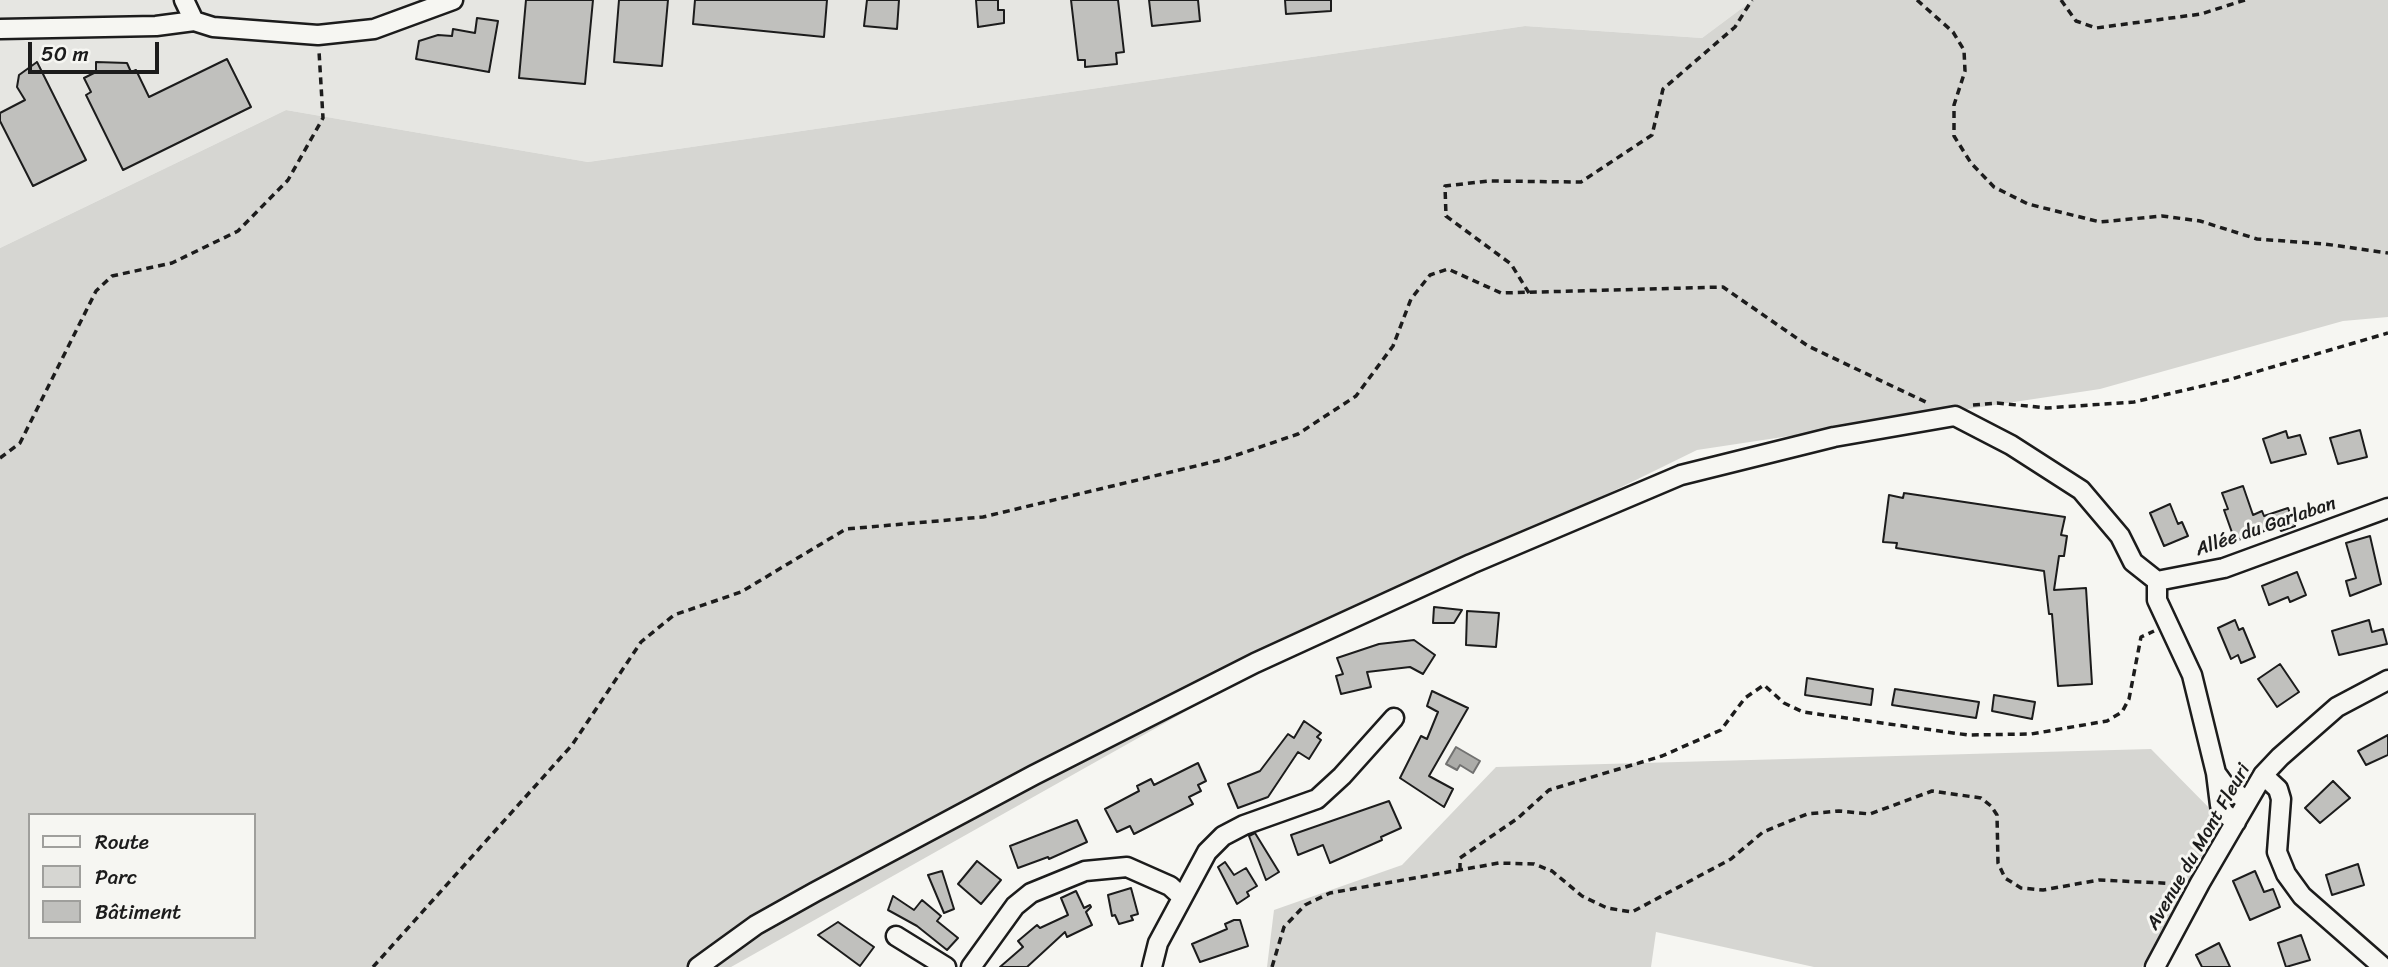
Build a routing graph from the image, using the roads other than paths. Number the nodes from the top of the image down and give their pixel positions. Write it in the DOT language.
graph roads {
  1 [pos="184,0"];
  2 [pos="453,0"];
  3 [pos="194,21"];
  4 [pos="0,29"];
  5 [pos="2388,508"];
  6 [pos="2157,582"];
  7 [pos="2388,680"];
  8 [pos="1394,718"];
  9 [pos="2216,773"];
  10 [pos="2263,775"];
  11 [pos="2247,801"];
  12 [pos="2236,822"];
  13 [pos="1181,896"];
  14 [pos="897,936"];
  15 [pos="698,967"];
  16 [pos="946,967"];
  17 [pos="971,967"];
  18 [pos="1152,967"];
  19 [pos="2155,967"];
  20 [pos="2383,967"];
  1 -- 3 [label="street"];
  2 -- 3 [label="street"];
  3 -- 4 [label="street"];
  5 -- 6 [label="street, Allée du Garlaban"];
  6 -- 9 [label="street"];
  6 -- 15 [label="street"];
  7 -- 10 [label="street, Avenue du Mont Fleuri"];
  8 -- 13 [label="street"];
  9 -- 11 [label="street"];
  9 -- 12 [label="street"];
  10 -- 11 [label="street, Avenue du Mont Fleuri"];
  10 -- 20 [label="street"];
  11 -- 12 [label="street, Avenue du Mont Fleuri"];
  12 -- 19 [label="street, Avenue du Mont Fleuri"];
  13 -- 17 [label="street"];
  13 -- 18 [label="street"];
  14 -- 16 [label="street"];
}
